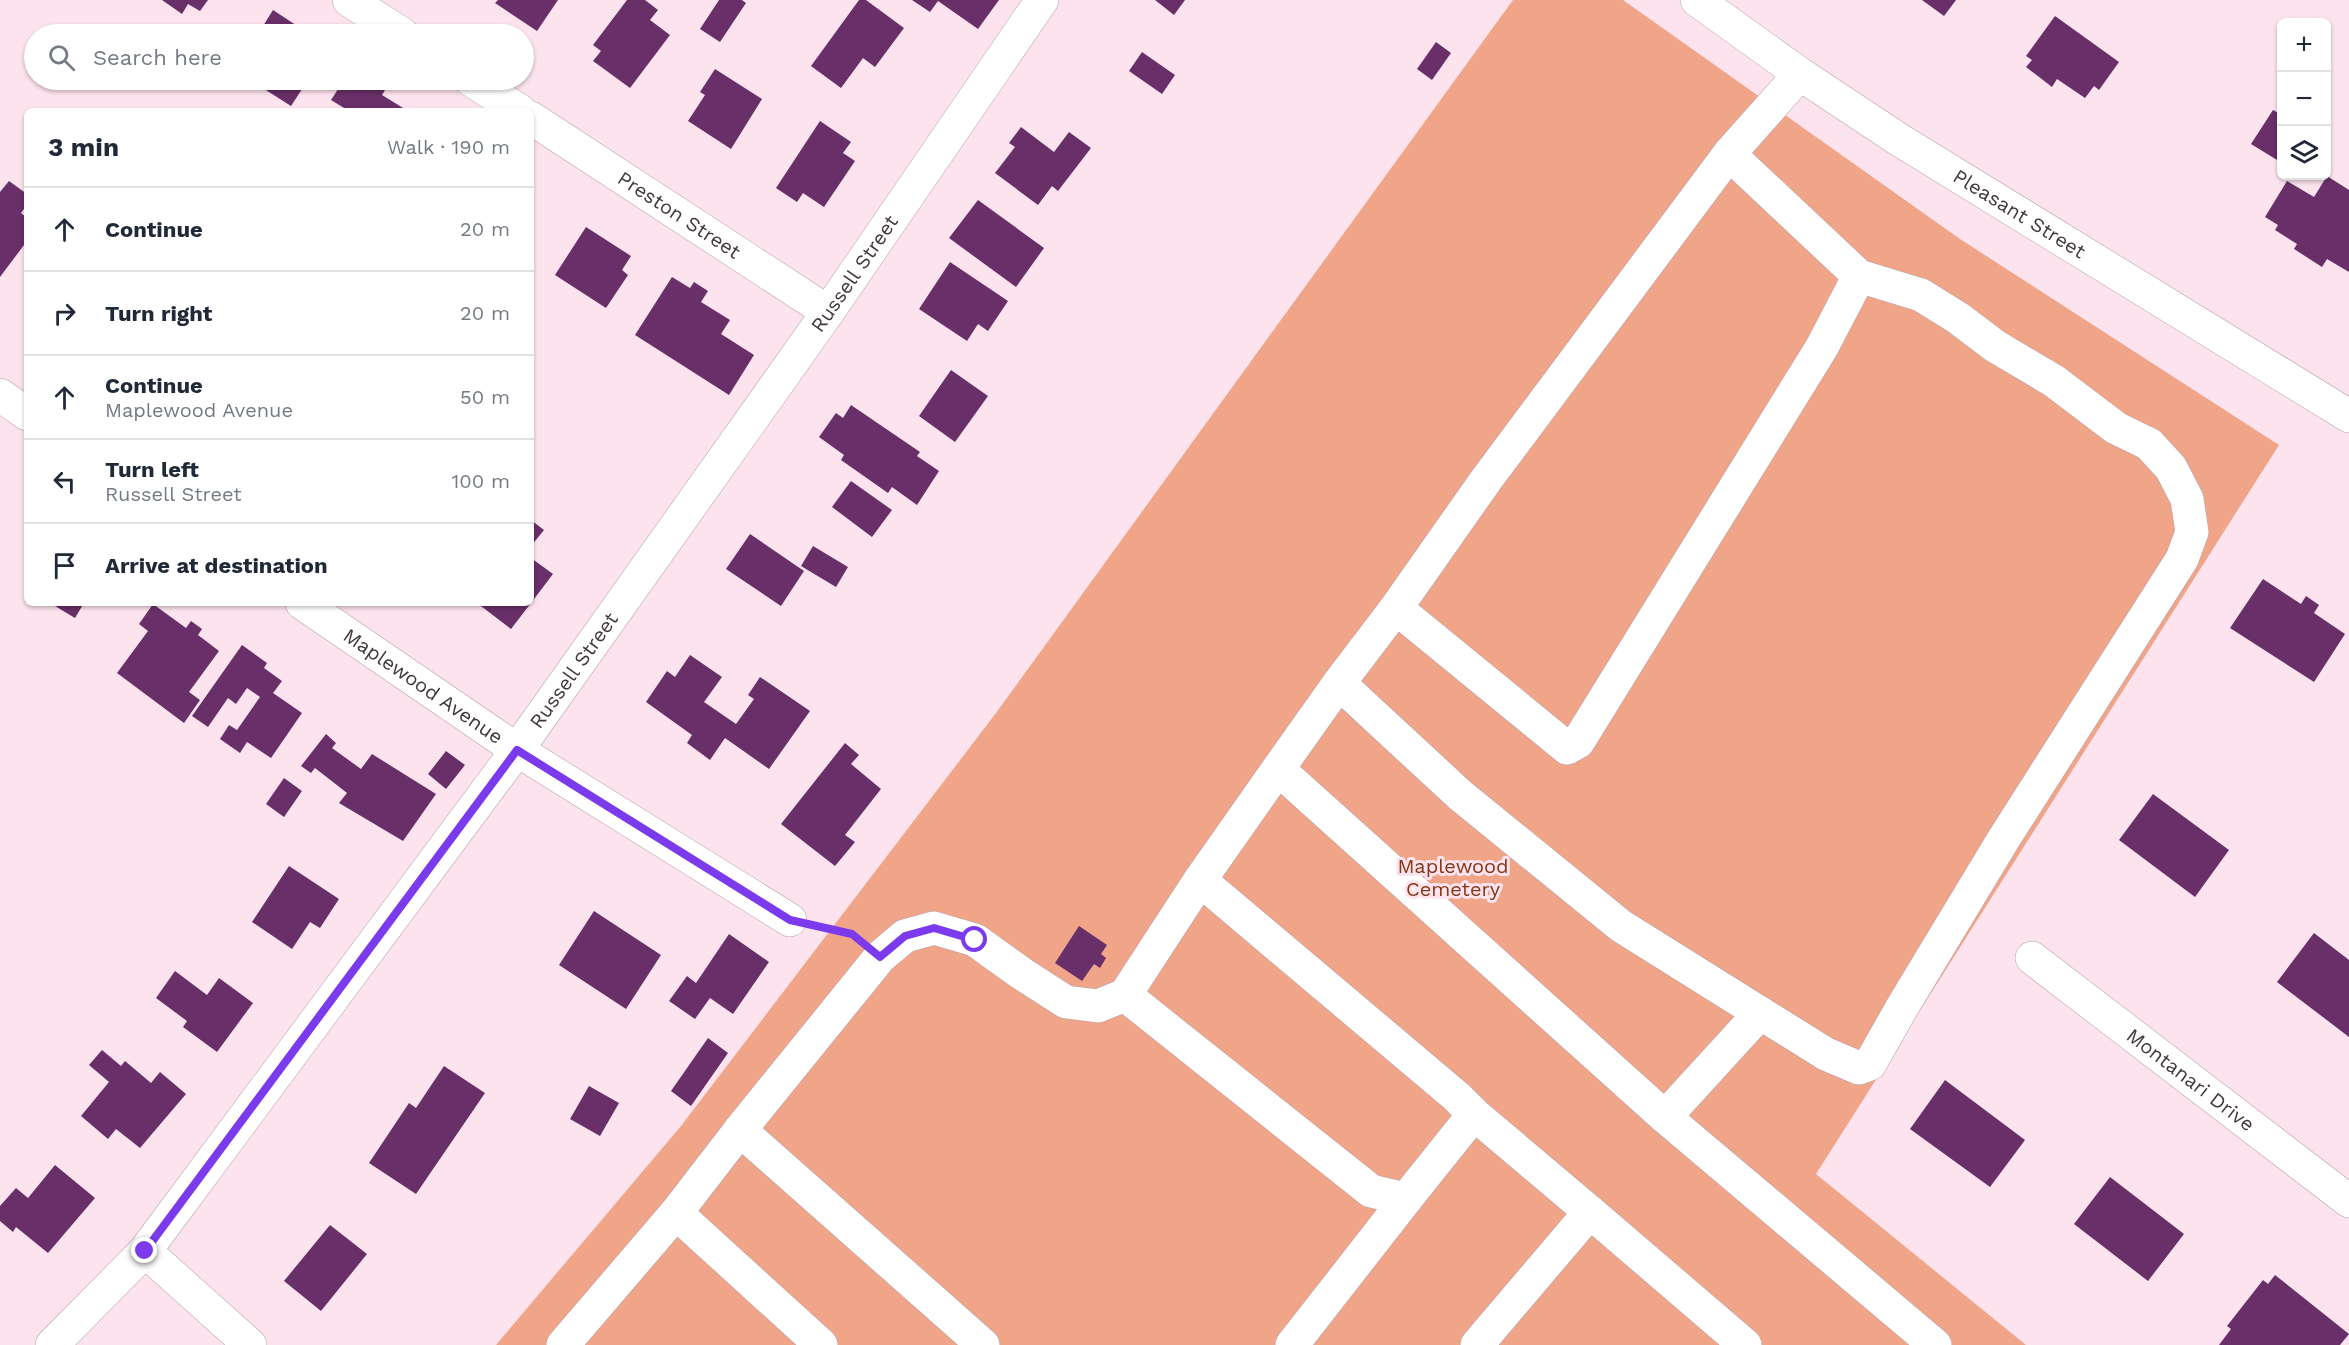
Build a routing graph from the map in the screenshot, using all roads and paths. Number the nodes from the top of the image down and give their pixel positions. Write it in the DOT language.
graph roads {
  1 [pos="349,0"];
  2 [pos="1042,0"];
  3 [pos="1697,0"];
  4 [pos="386,24"];
  5 [pos="1800,74"];
  6 [pos="487,90"];
  7 [pos="515,108"];
  8 [pos="534,120"];
  9 [pos="1730,154"];
  10 [pos="1859,276"];
  11 [pos="828,312"];
  12 [pos="0,395"];
  13 [pos="24,412"];
  14 [pos="2349,416"];
  15 [pos="306,606"];
  16 [pos="1396,608"];
  17 [pos="1339,683"];
  18 [pos="517,750"];
  19 [pos="1278,769"];
  20 [pos="1200,880"];
  21 [pos="790,920"];
  22 [pos="880,957"];
  23 [pos="2032,958"];
  24 [pos="1125,995"];
  25 [pos="1760,1013"];
  26 [pos="1474,1114"];
  27 [pos="1665,1117"];
  28 [pos="740,1130"];
  29 [pos="1406,1199"];
  30 [pos="2349,1201"];
  31 [pos="1590,1212"];
  32 [pos="676,1213"];
  33 [pos="145,1251"];
  34 [pos="52,1345"];
  35 [pos="250,1345"];
  36 [pos="563,1345"];
  37 [pos="821,1345"];
  38 [pos="983,1345"];
  39 [pos="1292,1345"];
  40 [pos="1478,1345"];
  41 [pos="1745,1345"];
  42 [pos="1935,1345"];
  1 -- 4 [label="street"];
  2 -- 11 [label="street, Russell Street"];
  3 -- 5 [label="street, Pleasant Street"];
  5 -- 9 [label="street"];
  5 -- 14 [label="street, Pleasant Street"];
  6 -- 7 [label="street"];
  8 -- 11 [label="street, Preston Street"];
  9 -- 10 [label="street"];
  9 -- 16 [label="street"];
  10 -- 16 [label="street"];
  10 -- 25 [label="street"];
  11 -- 18 [label="street, Russell Street"];
  12 -- 13 [label="street"];
  15 -- 18 [label="street, Maplewood Avenue"];
  16 -- 17 [label="street"];
  17 -- 19 [label="street"];
  17 -- 25 [label="street"];
  18 -- 21 [label="street, Maplewood Avenue"];
  18 -- 33 [label="street, Russell Street"];
  19 -- 20 [label="street"];
  19 -- 27 [label="street"];
  20 -- 24 [label="street"];
  20 -- 26 [label="street"];
  21 -- 22 [label="path"];
  22 -- 24 [label="street"];
  22 -- 28 [label="street"];
  23 -- 30 [label="street, Montanari Drive"];
  24 -- 29 [label="street"];
  25 -- 27 [label="street"];
  26 -- 29 [label="street"];
  26 -- 31 [label="street"];
  27 -- 42 [label="street"];
  28 -- 32 [label="street"];
  28 -- 38 [label="street"];
  29 -- 39 [label="street"];
  31 -- 40 [label="street"];
  31 -- 41 [label="street"];
  32 -- 36 [label="street"];
  32 -- 37 [label="street"];
  33 -- 34 [label="street, Russell Street"];
  33 -- 35 [label="street"];
}
